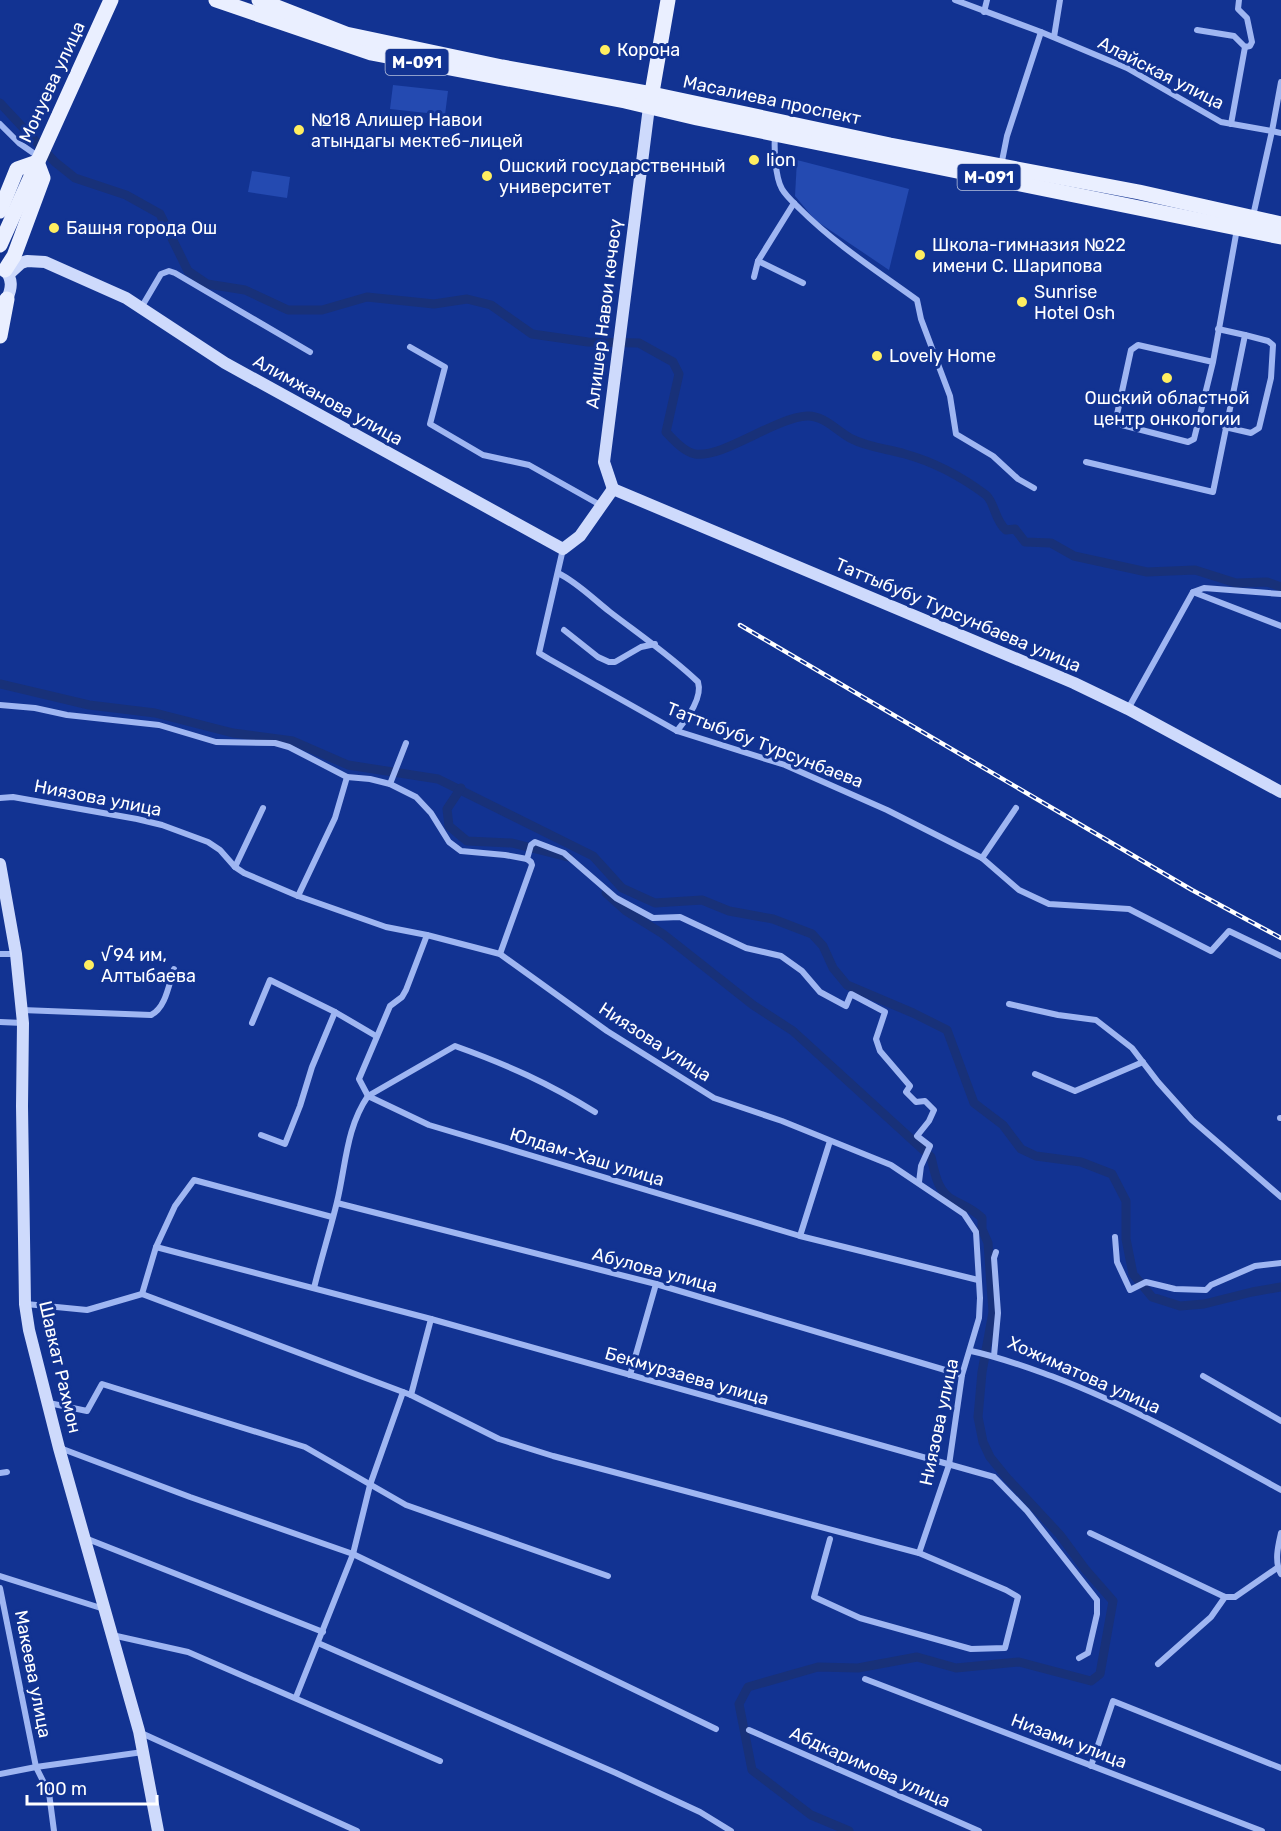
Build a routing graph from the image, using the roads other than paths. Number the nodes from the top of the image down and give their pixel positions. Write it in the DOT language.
graph roads {
  1 [pos="111,0"];
  2 [pos="216,0"];
  3 [pos="259,0"];
  4 [pos="668,0"];
  5 [pos="955,0"];
  6 [pos="987,0"];
  7 [pos="1060,0"];
  8 [pos="1239,0"];
  9 [pos="984,12"];
  10 [pos="1197,30"];
  11 [pos="1041,32"];
  12 [pos="1054,37"];
  13 [pos="1245,47"];
  14 [pos="1281,82"];
  15 [pos="650,100"];
  16 [pos="0,124"];
  17 [pos="1231,124"];
  18 [pos="1272,131"];
  19 [pos="775,133"];
  20 [pos="1281,133"];
  21 [pos="41,154"];
  22 [pos="1001,166"];
  23 [pos="794,203"];
  24 [pos="0,211"];
  25 [pos="1252,218"];
  26 [pos="1281,224"];
  27 [pos="1237,228"];
  28 [pos="1281,237"];
  29 [pos="0,245"];
  30 [pos="758,261"];
  31 [pos="5,270"];
  32 [pos="754,277"];
  33 [pos="803,284"];
  34 [pos="3,301"];
  35 [pos="141,309"];
  36 [pos="1218,329"];
  37 [pos="1245,335"];
  38 [pos="0,336"];
  39 [pos="410,347"];
  40 [pos="310,352"];
  41 [pos="1213,362"];
  42 [pos="1225,427"];
  43 [pos="1086,462"];
  44 [pos="1034,488"];
  45 [pos="613,489"];
  46 [pos="602,506"];
  47 [pos="563,549"];
  48 [pos="558,573"];
  49 [pos="1192,592"];
  50 [pos="1281,594"];
  51 [pos="1281,626"];
  52 [pos="564,630"];
  53 [pos="655,644"];
  54 [pos="0,705"];
  55 [pos="1128,709"];
  56 [pos="677,731"];
  57 [pos="406,742"];
  58 [pos="347,777"];
  59 [pos="391,782"];
  60 [pos="1281,792"];
  61 [pos="0,798"];
  62 [pos="263,808"];
  63 [pos="1016,808"];
  64 [pos="982,858"];
  65 [pos="527,859"];
  66 [pos="0,864"];
  67 [pos="234,867"];
  68 [pos="298,896"];
  69 [pos="427,935"];
  70 [pos="0,954"];
  71 [pos="16,954"];
  72 [pos="500,954"];
  73 [pos="1281,956"];
  74 [pos="174,969"];
  75 [pos="1010,1004"];
  76 [pos="22,1010"];
  77 [pos="335,1012"];
  78 [pos="0,1022"];
  79 [pos="22,1023"];
  80 [pos="252,1023"];
  81 [pos="376,1036"];
  82 [pos="1143,1062"];
  83 [pos="1035,1074"];
  84 [pos="368,1096"];
  85 [pos="595,1113"];
  86 [pos="261,1135"];
  87 [pos="830,1142"];
  88 [pos="919,1182"];
  89 [pos="1281,1197"];
  90 [pos="337,1203"];
  91 [pos="333,1217"];
  92 [pos="800,1236"];
  93 [pos="1115,1237"];
  94 [pos="156,1247"];
  95 [pos="996,1252"];
  96 [pos="1281,1263"];
  97 [pos="978,1280"];
  98 [pos="656,1284"];
  99 [pos="314,1288"];
  100 [pos="142,1294"];
  101 [pos="25,1304"];
  102 [pos="431,1319"];
  103 [pos="974,1352"];
  104 [pos="992,1355"];
  105 [pos="630,1375"];
  106 [pos="962,1375"];
  107 [pos="1203,1376"];
  108 [pos="403,1392"];
  109 [pos="411,1395"];
  110 [pos="49,1403"];
  111 [pos="1281,1421"];
  112 [pos="60,1448"];
  113 [pos="949,1465"];
  114 [pos="370,1485"];
  115 [pos="1281,1490"];
  116 [pos="1090,1533"];
  117 [pos="1281,1533"];
  118 [pos="84,1538"];
  119 [pos="830,1539"];
  120 [pos="919,1553"];
  121 [pos="354,1554"];
  122 [pos="1279,1571"];
  123 [pos="0,1576"];
  124 [pos="608,1576"];
  125 [pos="0,1587"];
  126 [pos="1225,1597"];
  127 [pos="104,1609"];
  128 [pos="323,1632"];
  129 [pos="112,1635"];
  130 [pos="318,1643"];
  131 [pos="1079,1658"];
  132 [pos="1158,1664"];
  133 [pos="865,1679"];
  134 [pos="296,1698"];
  135 [pos="716,1730"];
  136 [pos="749,1730"];
  137 [pos="139,1731"];
  138 [pos="143,1752"];
  139 [pos="440,1761"];
  140 [pos="1091,1766"];
  141 [pos="36,1767"];
  142 [pos="1281,1768"];
  143 [pos="0,1774"];
  144 [pos="54,1831"];
  145 [pos="158,1831"];
  146 [pos="357,1831"];
  147 [pos="731,1831"];
  148 [pos="979,1831"];
  149 [pos="1262,1831"];
  1 -- 21 [label="main road, Монуева улица"];
  2 -- 15 [label="main road, Масалиева проспект / М-091"];
  3 -- 15 [label="main road, Масалиева проспект / М-091"];
  4 -- 15 [label="main road"];
  5 -- 9 [label="street, Алайская улица"];
  6 -- 9 [label="street"];
  7 -- 12 [label="street"];
  8 -- 13 [label="street"];
  9 -- 11 [label="street, Алайская улица"];
  10 -- 13 [label="street"];
  11 -- 12 [label="street, Алайская улица"];
  11 -- 22 [label="street"];
  12 -- 17 [label="street, Алайская улица"];
  13 -- 17 [label="street"];
  14 -- 18 [label="street"];
  15 -- 19 [label="main road, М-091"];
  15 -- 22 [label="main road, Масалиева проспект / М-091"];
  15 -- 45 [label="street, Алишер Навои көчөсү"];
  16 -- 21 [label="street"];
  17 -- 18 [label="street, Алайская улица"];
  18 -- 20 [label="street, Алайская улица"];
  18 -- 25 [label="street"];
  19 -- 23 [label="street"];
  19 -- 27 [label="main road, М-091"];
  21 -- 24 [label="main road"];
  21 -- 29 [label="main road, Монуева улица"];
  21 -- 31 [label="main road"];
  22 -- 25 [label="main road, Масалиева проспект / М-091"];
  23 -- 30 [label="street"];
  23 -- 44 [label="street"];
  25 -- 26 [label="main road, Масалиева проспект / М-091"];
  27 -- 28 [label="main road, М-091"];
  27 -- 36 [label="street"];
  30 -- 32 [label="street"];
  30 -- 33 [label="street"];
  31 -- 34 [label="street"];
  31 -- 35 [label="street, Алимжанова улица"];
  34 -- 38 [label="main road"];
  35 -- 40 [label="street"];
  35 -- 47 [label="street, Алимжанова улица"];
  36 -- 37 [label="street"];
  36 -- 41 [label="street"];
  37 -- 42 [label="street"];
  37 -- 42 [label="street"];
  39 -- 46 [label="street"];
  41 -- 41 [label="street"];
  42 -- 43 [label="street"];
  45 -- 46 [label="street"];
  45 -- 55 [label="street, Таттыбубу Турсунбаева улица"];
  46 -- 47 [label="street"];
  47 -- 48 [label="street, Таттыбубу Турсунбаева"];
  48 -- 53 [label="street"];
  48 -- 56 [label="street, Таттыбубу Турсунбаева"];
  49 -- 50 [label="street"];
  49 -- 51 [label="street"];
  49 -- 55 [label="street"];
  52 -- 53 [label="street"];
  53 -- 56 [label="street"];
  54 -- 58 [label="street"];
  55 -- 60 [label="street, Таттыбубу Турсунбаева улица"];
  56 -- 64 [label="street, Таттыбубу Турсунбаева"];
  57 -- 59 [label="street"];
  58 -- 59 [label="street"];
  58 -- 68 [label="street"];
  59 -- 65 [label="street"];
  61 -- 67 [label="street, Ниязова улица"];
  62 -- 67 [label="street"];
  63 -- 64 [label="street"];
  64 -- 73 [label="street, Таттыбубу Турсунбаева"];
  65 -- 72 [label="street"];
  65 -- 88 [label="street"];
  66 -- 71 [label="street, Шавкат Рахмон"];
  67 -- 68 [label="street, Ниязова улица"];
  68 -- 69 [label="street, Ниязова улица"];
  69 -- 72 [label="street, Ниязова улица"];
  69 -- 81 [label="street"];
  70 -- 71 [label="street"];
  71 -- 76 [label="street, Шавкат Рахмон"];
  72 -- 87 [label="street, Ниязова улица"];
  74 -- 76 [label="street"];
  75 -- 82 [label="street"];
  76 -- 79 [label="street, Шавкат Рахмон"];
  77 -- 80 [label="street"];
  77 -- 81 [label="street"];
  77 -- 86 [label="street"];
  78 -- 79 [label="street"];
  79 -- 101 [label="street, Шавкат Рахмон"];
  81 -- 84 [label="street"];
  82 -- 83 [label="street"];
  82 -- 89 [label="street"];
  84 -- 85 [label="street"];
  84 -- 90 [label="street"];
  84 -- 92 [label="street, Юлдам-Хаш улица"];
  87 -- 88 [label="street, Ниязова улица"];
  87 -- 92 [label="street"];
  88 -- 97 [label="street, Ниязова улица"];
  90 -- 91 [label="street"];
  90 -- 98 [label="street, Абулова улица"];
  91 -- 94 [label="street"];
  91 -- 99 [label="street"];
  92 -- 97 [label="street, Юлдам-Хаш улица"];
  93 -- 96 [label="street"];
  94 -- 99 [label="street, Бекмурзаева улица"];
  94 -- 100 [label="street"];
  95 -- 104 [label="street, Хожиматова улица"];
  97 -- 103 [label="street, Ниязова улица"];
  98 -- 105 [label="street"];
  98 -- 106 [label="street, Абулова улица"];
  99 -- 102 [label="street, Бекмурзаева улица"];
  100 -- 101 [label="street"];
  100 -- 108 [label="street"];
  101 -- 110 [label="street, Шавкат Рахмон"];
  102 -- 105 [label="street, Бекмурзаева улица"];
  102 -- 109 [label="street"];
  103 -- 104 [label="street"];
  103 -- 106 [label="street, Ниязова улица"];
  104 -- 115 [label="street, Хожиматова улица"];
  105 -- 113 [label="street, Бекмурзаева улица"];
  106 -- 113 [label="street, Ниязова улица"];
  107 -- 111 [label="street"];
  108 -- 109 [label="street"];
  108 -- 114 [label="street"];
  109 -- 120 [label="street"];
  110 -- 112 [label="street, Шавкат Рахмон"];
  110 -- 114 [label="street"];
  112 -- 118 [label="street, Шавкат Рахмон"];
  112 -- 121 [label="street"];
  113 -- 120 [label="street, Ниязова улица"];
  113 -- 131 [label="street, Бекмурзаева улица"];
  114 -- 121 [label="street"];
  114 -- 124 [label="street"];
  116 -- 126 [label="street"];
  117 -- 122 [label="street"];
  118 -- 127 [label="street, Шавкат Рахмон"];
  118 -- 128 [label="street"];
  119 -- 120 [label="street"];
  121 -- 128 [label="street"];
  121 -- 135 [label="street"];
  122 -- 126 [label="street"];
  123 -- 127 [label="street"];
  125 -- 141 [label="street, Макеева улица"];
  126 -- 132 [label="street"];
  127 -- 129 [label="street, Шавкат Рахмон"];
  128 -- 130 [label="street"];
  129 -- 134 [label="street"];
  129 -- 137 [label="street, Шавкат Рахмон"];
  130 -- 134 [label="street"];
  130 -- 147 [label="street"];
  133 -- 140 [label="street, Низами улица"];
  134 -- 139 [label="street"];
  136 -- 148 [label="street, Абдкаримова улица"];
  137 -- 138 [label="street, Шавкат Рахмон"];
  137 -- 146 [label="street"];
  138 -- 141 [label="street, Макеева улица"];
  138 -- 145 [label="street, Шавкат Рахмон"];
  140 -- 142 [label="street"];
  140 -- 149 [label="street, Низами улица"];
  141 -- 143 [label="street, Макеева улица"];
  141 -- 144 [label="street, Макеева улица"];
}
